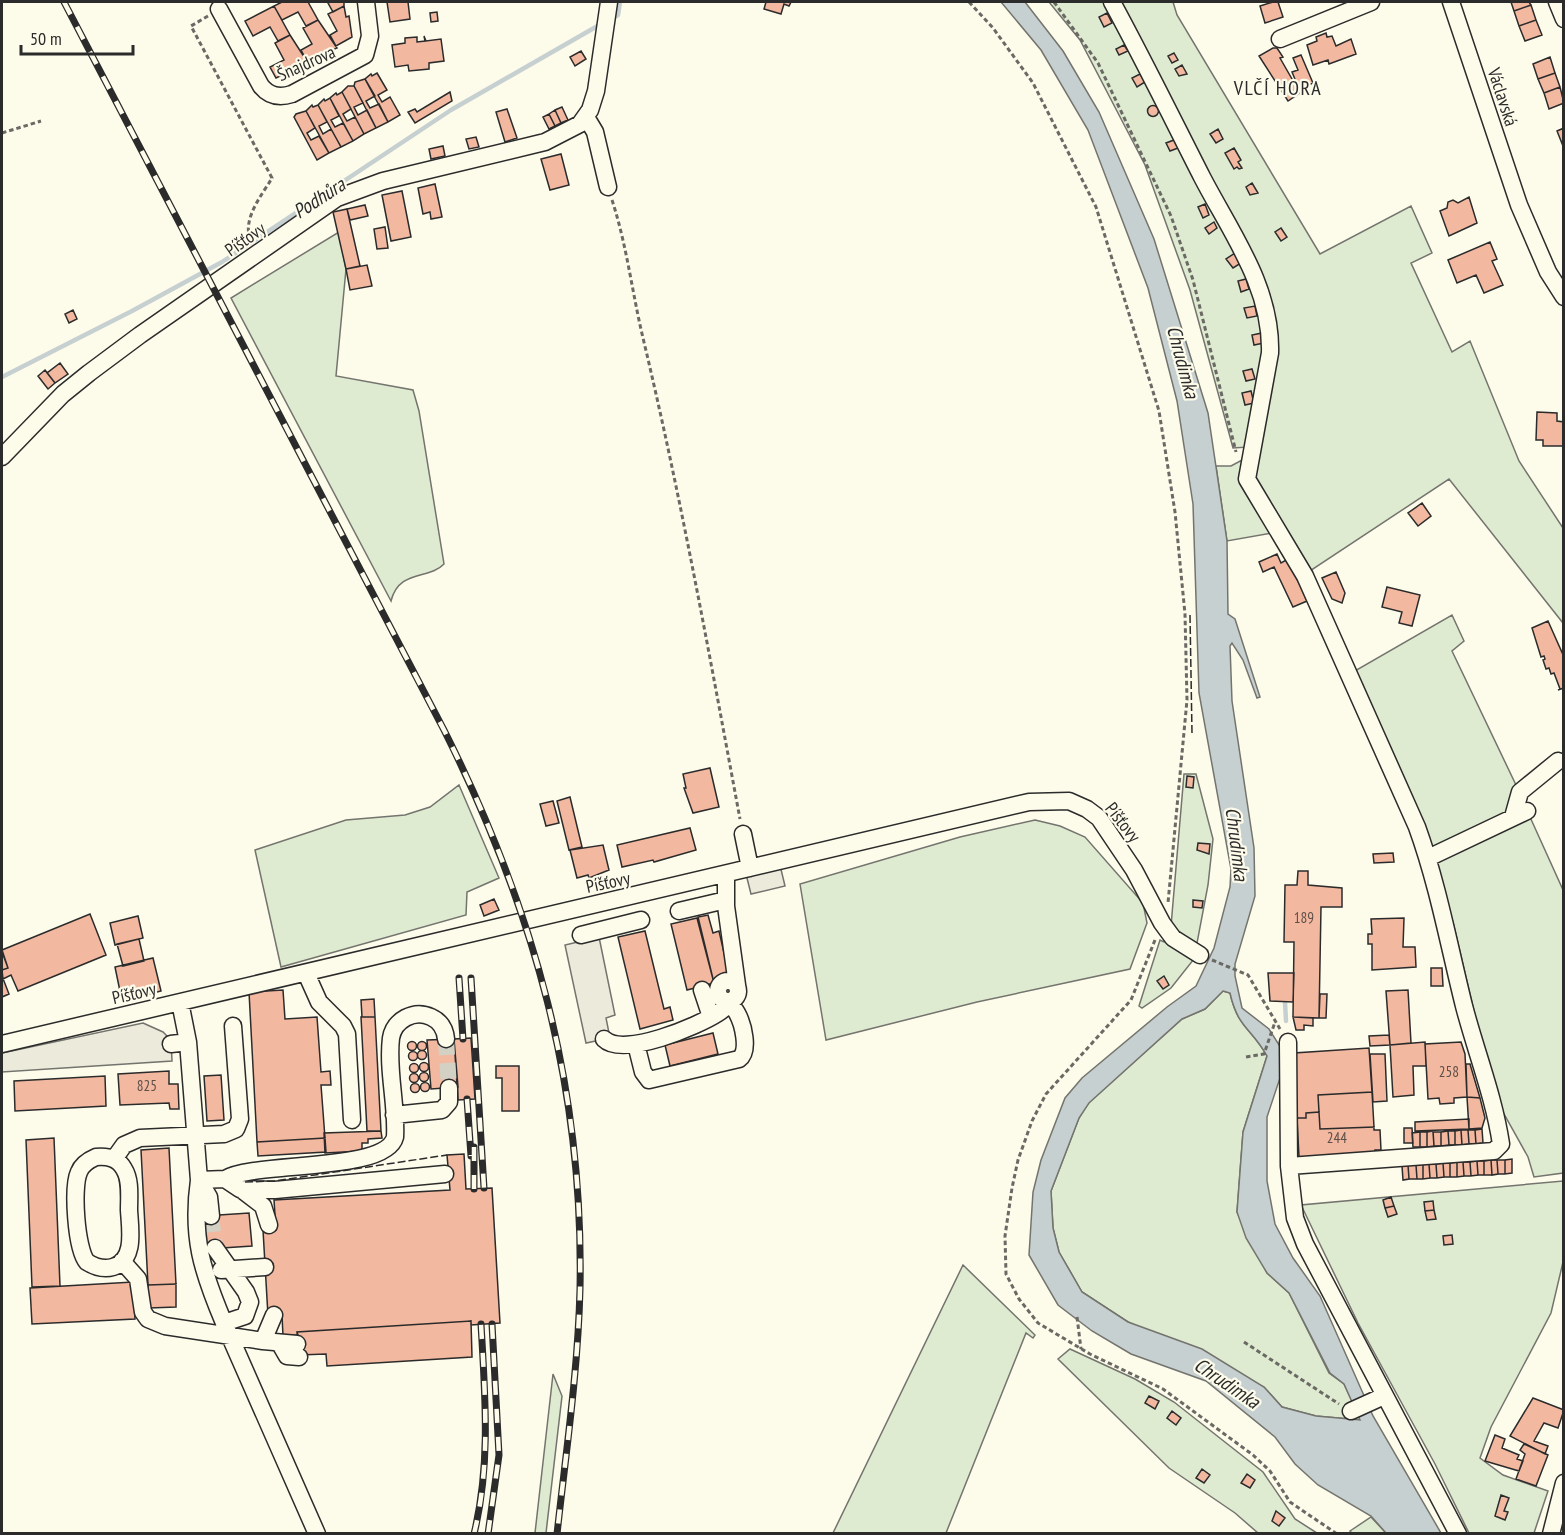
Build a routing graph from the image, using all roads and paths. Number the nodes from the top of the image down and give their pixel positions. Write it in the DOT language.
graph roads {
  1 [pos="366,2"];
  2 [pos="969,2"];
  3 [pos="1054,2"];
  4 [pos="1112,2"];
  5 [pos="1371,2"];
  6 [pos="1451,2"];
  7 [pos="1557,2"];
  8 [pos="222,4"];
  9 [pos="609,6"];
  10 [pos="1563,19"];
  11 [pos="1280,39"];
  12 [pos="586,117"];
  13 [pos="41,121"];
  14 [pos="2,133"];
  15 [pos="608,187"];
  16 [pos="249,236"];
  17 [pos="1563,297"];
  18 [pos="2,457"];
  19 [pos="1247,479"];
  20 [pos="1558,761"];
  21 [pos="743,834"];
  22 [pos="1428,858"];
  23 [pos="747,869"];
  24 [pos="726,874"];
  25 [pos="726,900"];
  26 [pos="574,909"];
  27 [pos="679,910"];
  28 [pos="641,921"];
  29 [pos="1162,923"];
  30 [pos="1200,955"];
  31 [pos="306,973"];
  32 [pos="702,990"];
  33 [pos="731,998"];
  34 [pos="180,1002"];
  35 [pos="711,1017"];
  36 [pos="1275,1020"];
  37 [pos="233,1026"];
  38 [pos="447,1039"];
  39 [pos="604,1039"];
  40 [pos="1288,1041"];
  41 [pos="636,1044"];
  42 [pos="3,1049"];
  43 [pos="1246,1057"];
  44 [pos="449,1088"];
  45 [pos="394,1115"];
  46 [pos="352,1120"];
  47 [pos="194,1135"];
  48 [pos="114,1159"];
  49 [pos="1289,1166"];
  50 [pos="445,1174"];
  51 [pos="225,1179"];
  52 [pos="199,1180"];
  53 [pos="240,1189"];
  54 [pos="211,1216"];
  55 [pos="269,1225"];
  56 [pos="215,1248"];
  57 [pos="122,1261"];
  58 [pos="265,1267"];
  59 [pos="229,1269"];
  60 [pos="202,1271"];
  61 [pos="274,1315"];
  62 [pos="245,1316"];
  63 [pos="1077,1317"];
  64 [pos="227,1330"];
  65 [pos="264,1338"];
  66 [pos="1244,1342"];
  67 [pos="292,1348"];
  68 [pos="1081,1349"];
  69 [pos="1384,1396"];
  70 [pos="1351,1411"];
  71 [pos="1563,1483"];
  72 [pos="317,1533"];
  73 [pos="1337,1533"];
  74 [pos="1458,1533"];
  75 [pos="1551,1533"];
  1 -- 8 [label="street, Šnajdrova"];
  2 -- 29 [label="path"];
  3 -- 19 [label="path"];
  4 -- 19 [label="street"];
  5 -- 11 [label="street"];
  6 -- 17 [label="street, Václavská"];
  7 -- 10 [label="street"];
  8 -- 16 [label="path"];
  9 -- 12 [label="street"];
  12 -- 15 [label="street"];
  12 -- 18 [label="street, Píšťovy"];
  13 -- 14 [label="path"];
  15 -- 21 [label="path"];
  19 -- 22 [label="street"];
  20 -- 22 [label="street"];
  21 -- 23 [label="street"];
  22 -- 49 [label="street"];
  23 -- 24 [label="street, Píšťovy"];
  23 -- 29 [label="street, Píšťovy"];
  24 -- 25 [label="street"];
  24 -- 26 [label="street, Píšťovy"];
  25 -- 27 [label="street"];
  25 -- 33 [label="street"];
  26 -- 28 [label="street"];
  26 -- 31 [label="street, Píšťovy"];
  29 -- 30 [label="street, Píšťovy"];
  29 -- 68 [label="path"];
  30 -- 36 [label="path"];
  31 -- 34 [label="street, Píšťovy"];
  31 -- 46 [label="street"];
  32 -- 35 [label="street"];
  33 -- 35 [label="street"];
  33 -- 41 [label="street"];
  34 -- 42 [label="street, Píšťovy"];
  34 -- 47 [label="street"];
  35 -- 41 [label="street"];
  36 -- 40 [label="path"];
  36 -- 43 [label="path"];
  37 -- 47 [label="street"];
  38 -- 45 [label="street"];
  39 -- 41 [label="street"];
  40 -- 49 [label="street"];
  44 -- 45 [label="street"];
  45 -- 51 [label="street"];
  47 -- 48 [label="street"];
  47 -- 52 [label="street"];
  48 -- 57 [label="street"];
  48 -- 57 [label="street"];
  49 -- 69 [label="street"];
  50 -- 53 [label="street"];
  51 -- 52 [label="street"];
  51 -- 53 [label="street"];
  52 -- 54 [label="street"];
  52 -- 60 [label="street"];
  53 -- 55 [label="street"];
  56 -- 59 [label="street"];
  57 -- 64 [label="street"];
  58 -- 59 [label="street"];
  59 -- 60 [label="street"];
  59 -- 62 [label="street"];
  60 -- 64 [label="street"];
  61 -- 65 [label="street"];
  62 -- 64 [label="street"];
  62 -- 65 [label="street"];
  63 -- 68 [label="path"];
  64 -- 65 [label="street"];
  64 -- 72 [label="street"];
  65 -- 67 [label="street"];
  66 -- 70 [label="path"];
  68 -- 73 [label="path"];
  69 -- 70 [label="street"];
  69 -- 74 [label="street"];
  71 -- 75 [label="street"];
}
